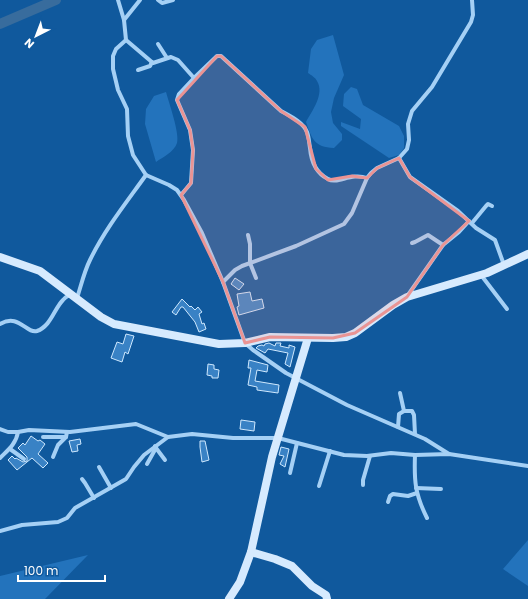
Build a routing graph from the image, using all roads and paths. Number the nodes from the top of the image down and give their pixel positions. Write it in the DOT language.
graph roads {
  1 [pos="118,0"];
  2 [pos="140,0"];
  3 [pos="158,0"];
  4 [pos="173,0"];
  5 [pos="472,0"];
  6 [pos="124,20"];
  7 [pos="126,40"];
  8 [pos="158,44"];
  9 [pos="167,58"];
  10 [pos="152,62"];
  11 [pos="138,70"];
  12 [pos="194,78"];
  13 [pos="399,158"];
  14 [pos="146,175"];
  15 [pos="367,178"];
  16 [pos="181,195"];
  17 [pos="492,206"];
  18 [pos="470,222"];
  19 [pos="248,235"];
  20 [pos="412,243"];
  21 [pos="443,245"];
  22 [pos="528,254"];
  23 [pos="0,257"];
  24 [pos="250,263"];
  25 [pos="504,265"];
  26 [pos="481,275"];
  27 [pos="256,278"];
  28 [pos="223,282"];
  29 [pos="74,296"];
  30 [pos="407,297"];
  31 [pos="507,309"];
  32 [pos="0,324"];
  33 [pos="308,338"];
  34 [pos="245,343"];
  35 [pos="296,379"];
  36 [pos="400,393"];
  37 [pos="404,411"];
  38 [pos="398,427"];
  39 [pos="0,429"];
  40 [pos="18,432"];
  41 [pos="67,432"];
  42 [pos="415,434"];
  43 [pos="43,437"];
  44 [pos="66,437"];
  45 [pos="168,437"];
  46 [pos="278,438"];
  47 [pos="297,443"];
  48 [pos="156,447"];
  49 [pos="10,449"];
  50 [pos="330,451"];
  51 [pos="448,454"];
  52 [pos="415,455"];
  53 [pos="370,456"];
  54 [pos="53,457"];
  55 [pos="0,458"];
  56 [pos="24,459"];
  57 [pos="165,460"];
  58 [pos="148,464"];
  59 [pos="528,466"];
  60 [pos="99,467"];
  61 [pos="290,474"];
  62 [pos="82,479"];
  63 [pos="363,485"];
  64 [pos="319,486"];
  65 [pos="111,488"];
  66 [pos="441,489"];
  67 [pos="416,491"];
  68 [pos="94,498"];
  69 [pos="388,502"];
  70 [pos="427,518"];
  71 [pos="0,531"];
  72 [pos="251,552"];
  73 [pos="229,599"];
  74 [pos="327,599"];
  1 -- 6 [label="street"];
  2 -- 6 [label="street"];
  3 -- 4 [label="street"];
  5 -- 13 [label="street"];
  6 -- 7 [label="street"];
  7 -- 10 [label="street"];
  7 -- 14 [label="street"];
  8 -- 9 [label="street"];
  9 -- 10 [label="street"];
  9 -- 12 [label="street"];
  10 -- 11 [label="street"];
  12 -- 15 [label="street"];
  12 -- 16 [label="street"];
  13 -- 15 [label="street"];
  13 -- 18 [label="street"];
  14 -- 16 [label="street"];
  14 -- 29 [label="street"];
  15 -- 24 [label="street"];
  16 -- 28 [label="street"];
  17 -- 18 [label="street"];
  18 -- 21 [label="street"];
  18 -- 25 [label="street"];
  19 -- 24 [label="street"];
  20 -- 21 [label="street"];
  21 -- 30 [label="street"];
  22 -- 25 [label="street"];
  23 -- 29 [label="street"];
  24 -- 27 [label="street"];
  24 -- 28 [label="street"];
  25 -- 26 [label="street"];
  26 -- 30 [label="street"];
  26 -- 31 [label="street"];
  28 -- 34 [label="street"];
  29 -- 32 [label="street"];
  29 -- 34 [label="street"];
  30 -- 33 [label="street"];
  33 -- 34 [label="street"];
  33 -- 35 [label="street"];
  34 -- 35 [label="street"];
  35 -- 38 [label="street"];
  35 -- 46 [label="street"];
  36 -- 37 [label="street"];
  37 -- 38 [label="street"];
  37 -- 42 [label="street"];
  38 -- 42 [label="street"];
  39 -- 40 [label="street"];
  40 -- 41 [label="street"];
  40 -- 49 [label="street"];
  41 -- 44 [label="street"];
  41 -- 45 [label="street"];
  42 -- 51 [label="street"];
  43 -- 44 [label="street"];
  44 -- 54 [label="street"];
  45 -- 46 [label="street"];
  45 -- 48 [label="street"];
  46 -- 47 [label="street"];
  46 -- 72 [label="street"];
  47 -- 50 [label="street"];
  47 -- 61 [label="street"];
  48 -- 57 [label="street"];
  48 -- 58 [label="street"];
  48 -- 65 [label="street"];
  49 -- 55 [label="street"];
  49 -- 56 [label="street"];
  50 -- 53 [label="street"];
  50 -- 64 [label="street"];
  51 -- 52 [label="street"];
  51 -- 59 [label="street"];
  52 -- 53 [label="street"];
  52 -- 67 [label="street"];
  53 -- 63 [label="street"];
  60 -- 65 [label="street"];
  62 -- 68 [label="street"];
  65 -- 68 [label="street"];
  66 -- 67 [label="street"];
  67 -- 69 [label="street"];
  67 -- 70 [label="street"];
  68 -- 71 [label="street"];
  72 -- 73 [label="street"];
  72 -- 74 [label="street"];
}
